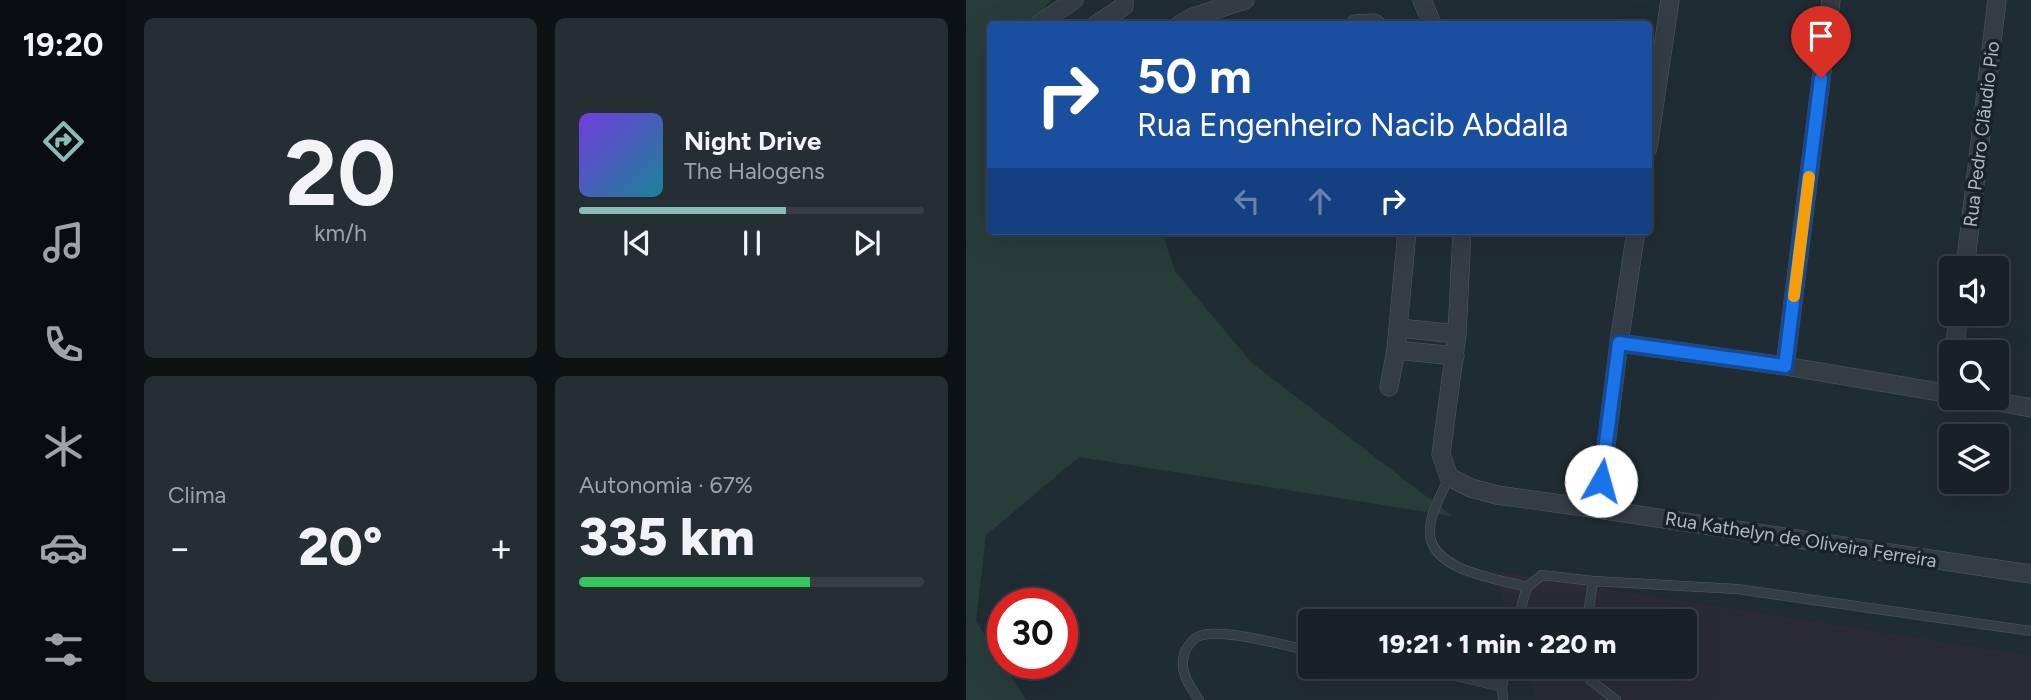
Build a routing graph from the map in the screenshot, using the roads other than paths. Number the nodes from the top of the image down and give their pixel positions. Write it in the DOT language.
graph roads {
  1 [pos="1074,0"];
  2 [pos="1124,0"];
  3 [pos="1245,0"];
  4 [pos="1422,0"];
  5 [pos="1670,0"];
  6 [pos="1831,0"];
  7 [pos="1997,0"];
  8 [pos="1043,21"];
  9 [pos="1102,21"];
  10 [pos="1186,21"];
  11 [pos="1431,21"];
  12 [pos="1653,85"];
  13 [pos="1408,235"];
  14 [pos="1462,235"];
  15 [pos="1635,235"];
  16 [pos="1966,256"];
  17 [pos="1399,328"];
  18 [pos="1457,334"];
  19 [pos="1619,343"];
  20 [pos="1396,350"];
  21 [pos="1455,356"];
  22 [pos="1785,366"];
  23 [pos="1939,386"];
  24 [pos="1389,387"];
  25 [pos="2009,404"];
  26 [pos="2031,408"];
  27 [pos="1450,477"];
  28 [pos="1598,509"];
  29 [pos="2031,574"];
  30 [pos="1593,581"];
  31 [pos="1527,587"];
  32 [pos="1521,609"];
  33 [pos="1589,609"];
  34 [pos="2031,631"];
  35 [pos="1298,648"];
  36 [pos="1468,679"];
  37 [pos="1504,679"];
  38 [pos="1590,679"];
  39 [pos="1502,687"];
  40 [pos="1199,700"];
  41 [pos="1503,700"];
  42 [pos="1616,700"];
  1 -- 8 [label="street"];
  2 -- 9 [label="street"];
  3 -- 10 [label="street"];
  4 -- 11 [label="street"];
  5 -- 12 [label="street"];
  6 -- 22 [label="street"];
  7 -- 16 [label="street, Rua Pedro Clãudio Pio"];
  13 -- 17 [label="street"];
  14 -- 18 [label="street"];
  15 -- 19 [label="street"];
  17 -- 18 [label="street"];
  17 -- 20 [label="street"];
  18 -- 21 [label="street"];
  19 -- 22 [label="street"];
  19 -- 28 [label="street"];
  20 -- 21 [label="street"];
  20 -- 24 [label="street"];
  21 -- 27 [label="street"];
  22 -- 23 [label="street"];
  25 -- 26 [label="street"];
  27 -- 28 [label="street, Rua Kathelyn de Oliveira Ferreira"];
  27 -- 31 [label="lane"];
  28 -- 29 [label="street, Rua Kathelyn de Oliveira Ferreira"];
  30 -- 31 [label="lane"];
  30 -- 33 [label="lane"];
  30 -- 34 [label="lane"];
  31 -- 32 [label="lane"];
  35 -- 40 [label="lane"];
  36 -- 39 [label="lane"];
  37 -- 39 [label="lane"];
  38 -- 42 [label="lane"];
  39 -- 41 [label="lane"];
}
